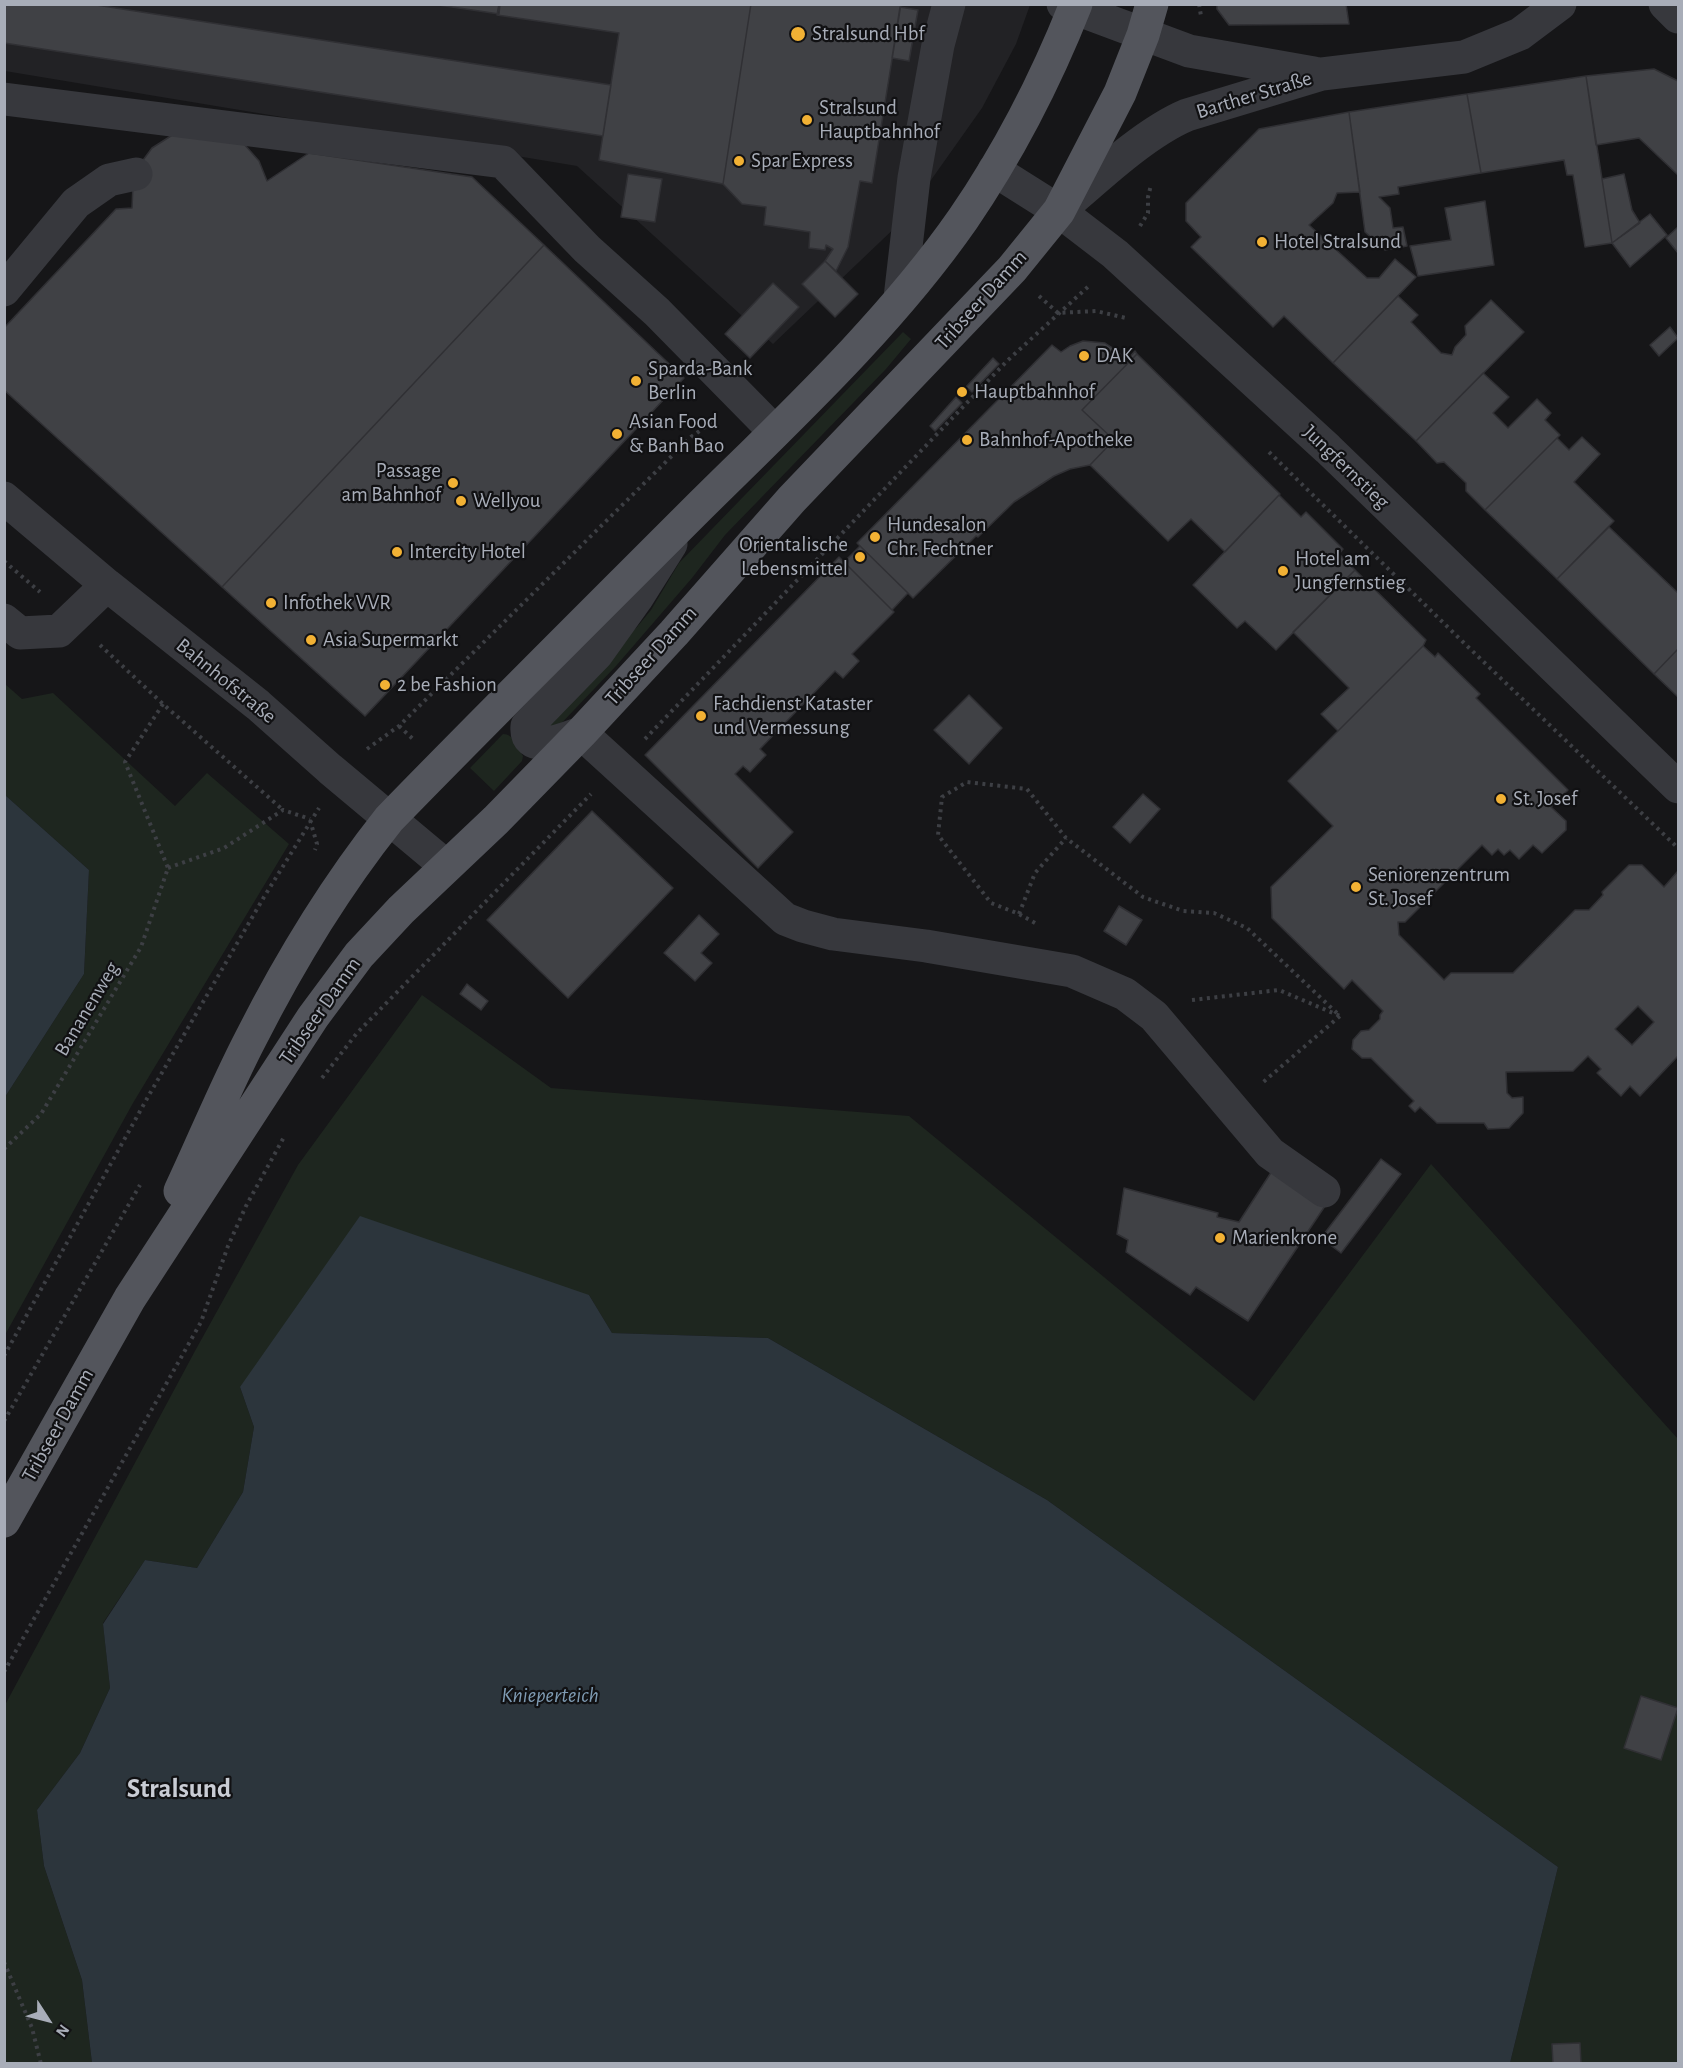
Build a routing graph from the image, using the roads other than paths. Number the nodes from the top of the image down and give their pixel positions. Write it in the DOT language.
graph roads {
  1 [pos="949,4"];
  2 [pos="1560,4"];
  3 [pos="1665,4"];
  4 [pos="1071,6"];
  5 [pos="1678,17"];
  6 [pos="1148,20"];
  7 [pos="1322,74"];
  8 [pos="4,99"];
  9 [pos="994,170"];
  10 [pos="136,174"];
  11 [pos="1059,211"];
  12 [pos="4,290"];
  13 [pos="900,298"];
  14 [pos="775,432"];
  15 [pos="4,498"];
  16 [pos="685,522"];
  17 [pos="107,585"];
  18 [pos="4,620"];
  19 [pos="581,733"];
  20 [pos="1678,787"];
  21 [pos="389,819"];
  22 [pos="446,866"];
  23 [pos="1324,1191"];
  24 [pos="130,1298"];
  25 [pos="4,1521"];
  1 -- 13 [label="street"];
  2 -- 7 [label="street"];
  3 -- 5 [label="street"];
  4 -- 6 [label="street, Barther Straße"];
  4 -- 9 [label="main road, Tribseer Damm"];
  6 -- 7 [label="street, Barther Straße"];
  6 -- 11 [label="main road, Tribseer Damm"];
  7 -- 11 [label="street, Barther Straße"];
  8 -- 14 [label="street"];
  9 -- 11 [label="street, Jungfernstieg"];
  9 -- 13 [label="main road, Tribseer Damm"];
  10 -- 12 [label="street"];
  11 -- 19 [label="main road, Tribseer Damm"];
  11 -- 20 [label="street, Jungfernstieg"];
  13 -- 14 [label="main road, Tribseer Damm"];
  14 -- 16 [label="main road, Tribseer Damm"];
  15 -- 17 [label="street, Bahnhofstraße"];
  16 -- 19 [label="street"];
  16 -- 21 [label="main road, Tribseer Damm"];
  17 -- 18 [label="street"];
  17 -- 21 [label="street, Bahnhofstraße"];
  19 -- 22 [label="main road, Tribseer Damm"];
  19 -- 23 [label="street"];
  21 -- 22 [label="street, Bahnhofstraße"];
  21 -- 24 [label="main road, Tribseer Damm"];
  22 -- 24 [label="main road, Tribseer Damm"];
  24 -- 25 [label="main road, Tribseer Damm"];
}
